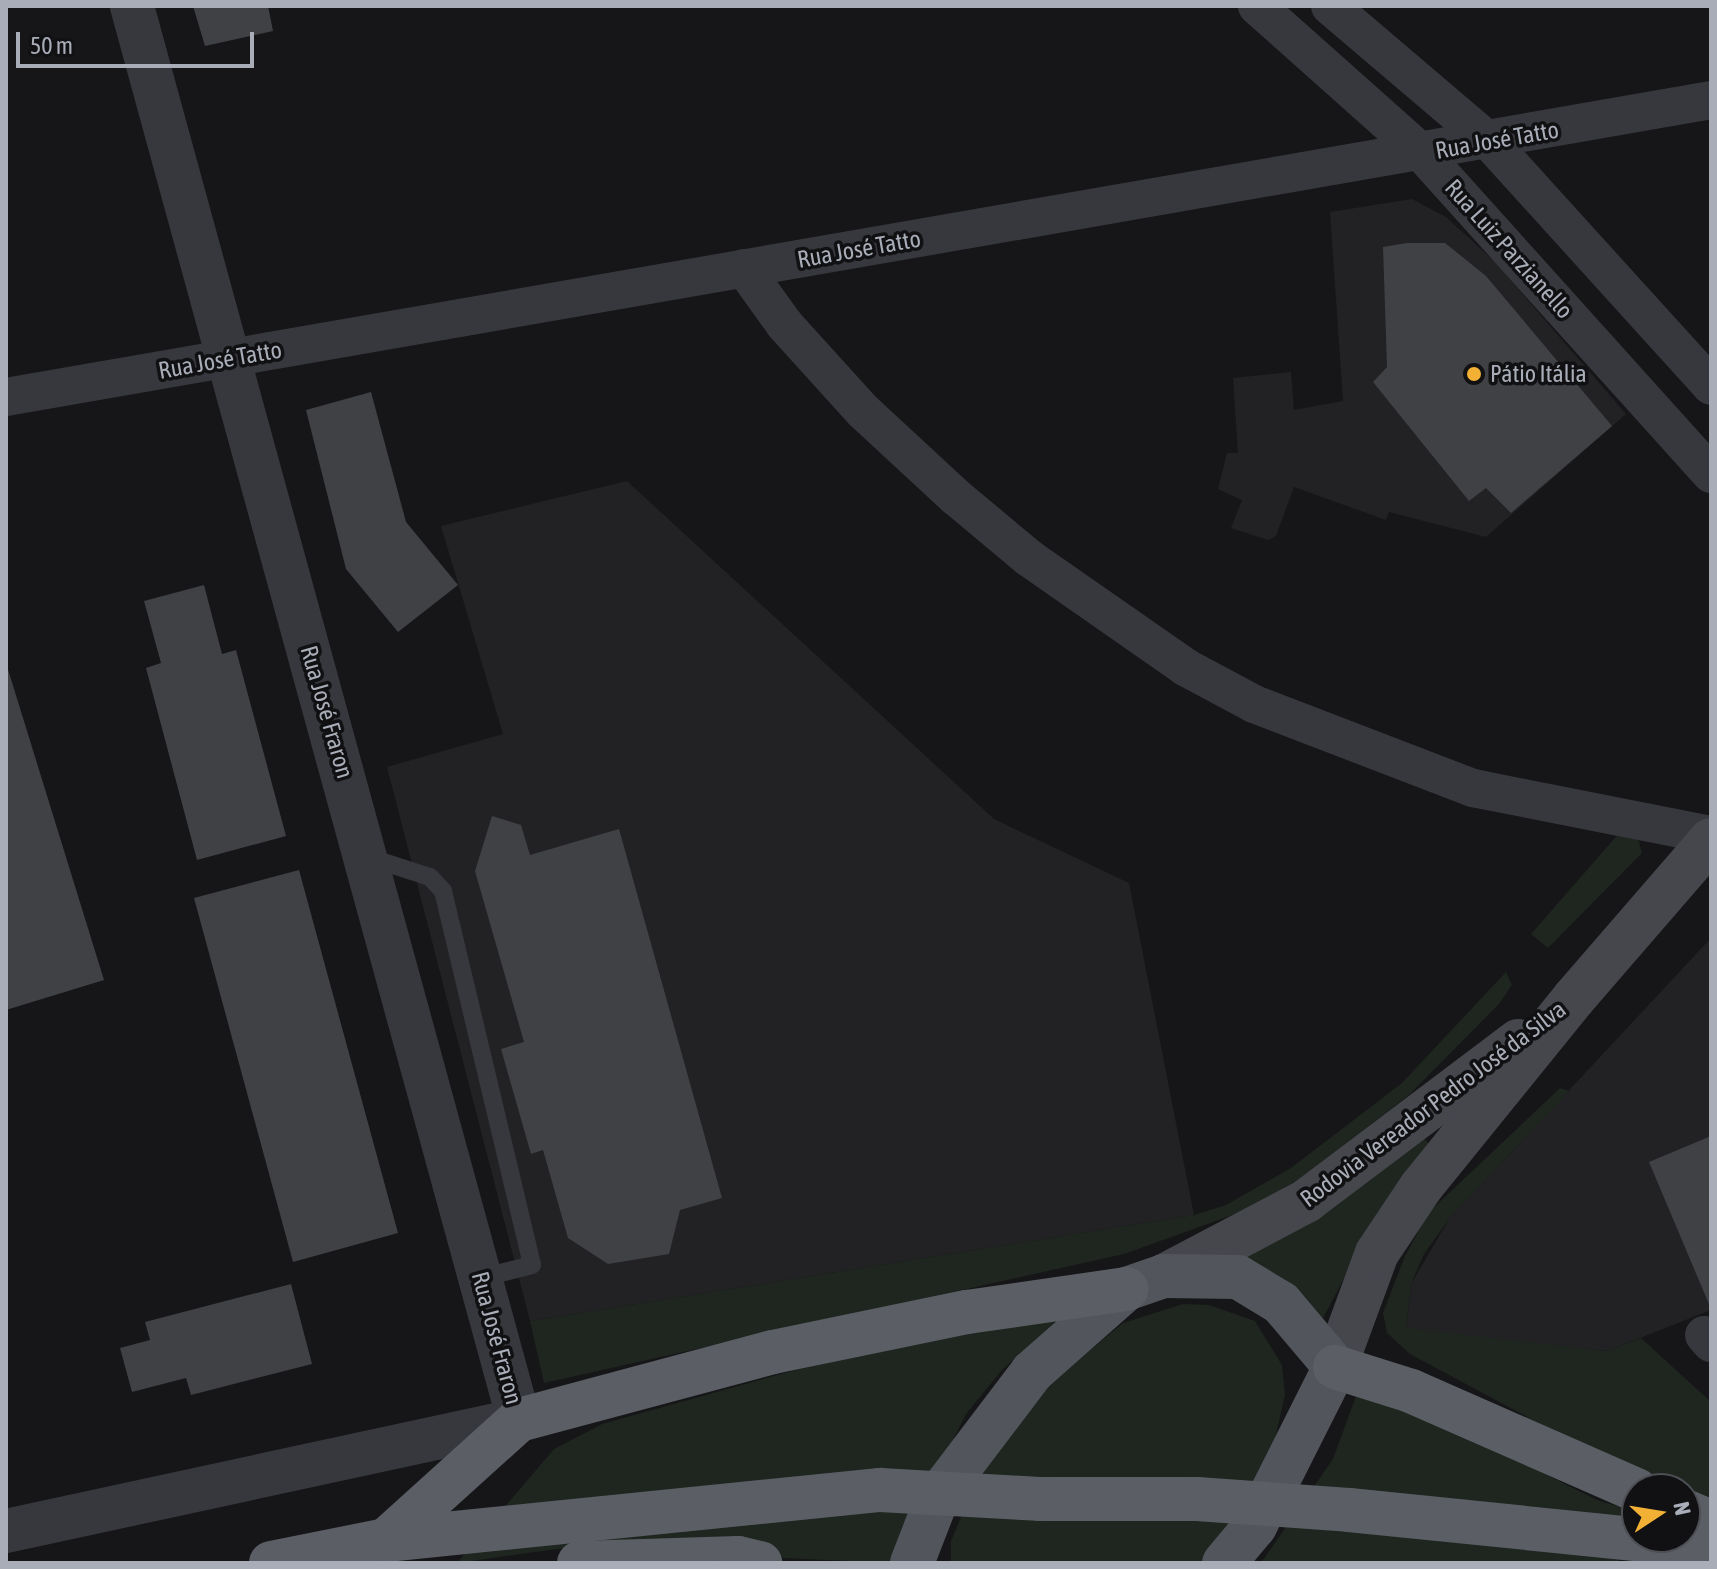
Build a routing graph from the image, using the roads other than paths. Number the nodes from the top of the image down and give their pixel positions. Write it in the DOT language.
graph roads {
  1 [pos="132,6"];
  2 [pos="1257,6"];
  3 [pos="1330,6"];
  4 [pos="1711,100"];
  5 [pos="1490,142"];
  6 [pos="1422,153"];
  7 [pos="744,268"];
  8 [pos="228,359"];
  9 [pos="1711,386"];
  10 [pos="6,397"];
  11 [pos="1711,474"];
  12 [pos="1711,838"];
  13 [pos="368,857"];
  14 [pos="1574,998"];
  15 [pos="481,1278"];
  16 [pos="1145,1283"];
  17 [pos="1335,1367"];
  18 [pos="519,1420"];
  19 [pos="1621,1483"];
  20 [pos="10,1526"];
  21 [pos="386,1540"];
  22 [pos="1711,1547"];
  23 [pos="271,1563"];
  24 [pos="579,1563"];
  25 [pos="760,1563"];
  26 [pos="912,1563"];
  27 [pos="1224,1563"];
  1 -- 8 [label="street, Rua José Fraron"];
  2 -- 6 [label="street, Rua Luiz Parzianello"];
  3 -- 5 [label="street"];
  4 -- 5 [label="street, Rua José Tatto"];
  5 -- 6 [label="street, Rua José Tatto"];
  5 -- 9 [label="street"];
  6 -- 7 [label="street, Rua José Tatto"];
  6 -- 11 [label="street, Rua Luiz Parzianello"];
  7 -- 8 [label="street, Rua José Tatto"];
  7 -- 12 [label="street"];
  8 -- 10 [label="street, Rua José Tatto"];
  8 -- 13 [label="street, Rua José Fraron"];
  12 -- 14 [label="main road, Rodovia Vereador Pedro José da Silva"];
  13 -- 15 [label="street, Rua José Fraron"];
  13 -- 15 [label="lane"];
  14 -- 16 [label="main road, Rodovia Vereador Pedro José da Silva"];
  14 -- 17 [label="main road, Rodovia Vereador Pedro José da Silva"];
  15 -- 18 [label="street, Rua José Fraron"];
  16 -- 17 [label="main road"];
  16 -- 18 [label="highway"];
  16 -- 26 [label="main road"];
  17 -- 19 [label="highway"];
  17 -- 27 [label="main road"];
  18 -- 20 [label="street"];
  18 -- 21 [label="highway"];
  21 -- 22 [label="highway, bridge"];
  21 -- 23 [label="highway"];
  24 -- 25 [label="highway"];
}
